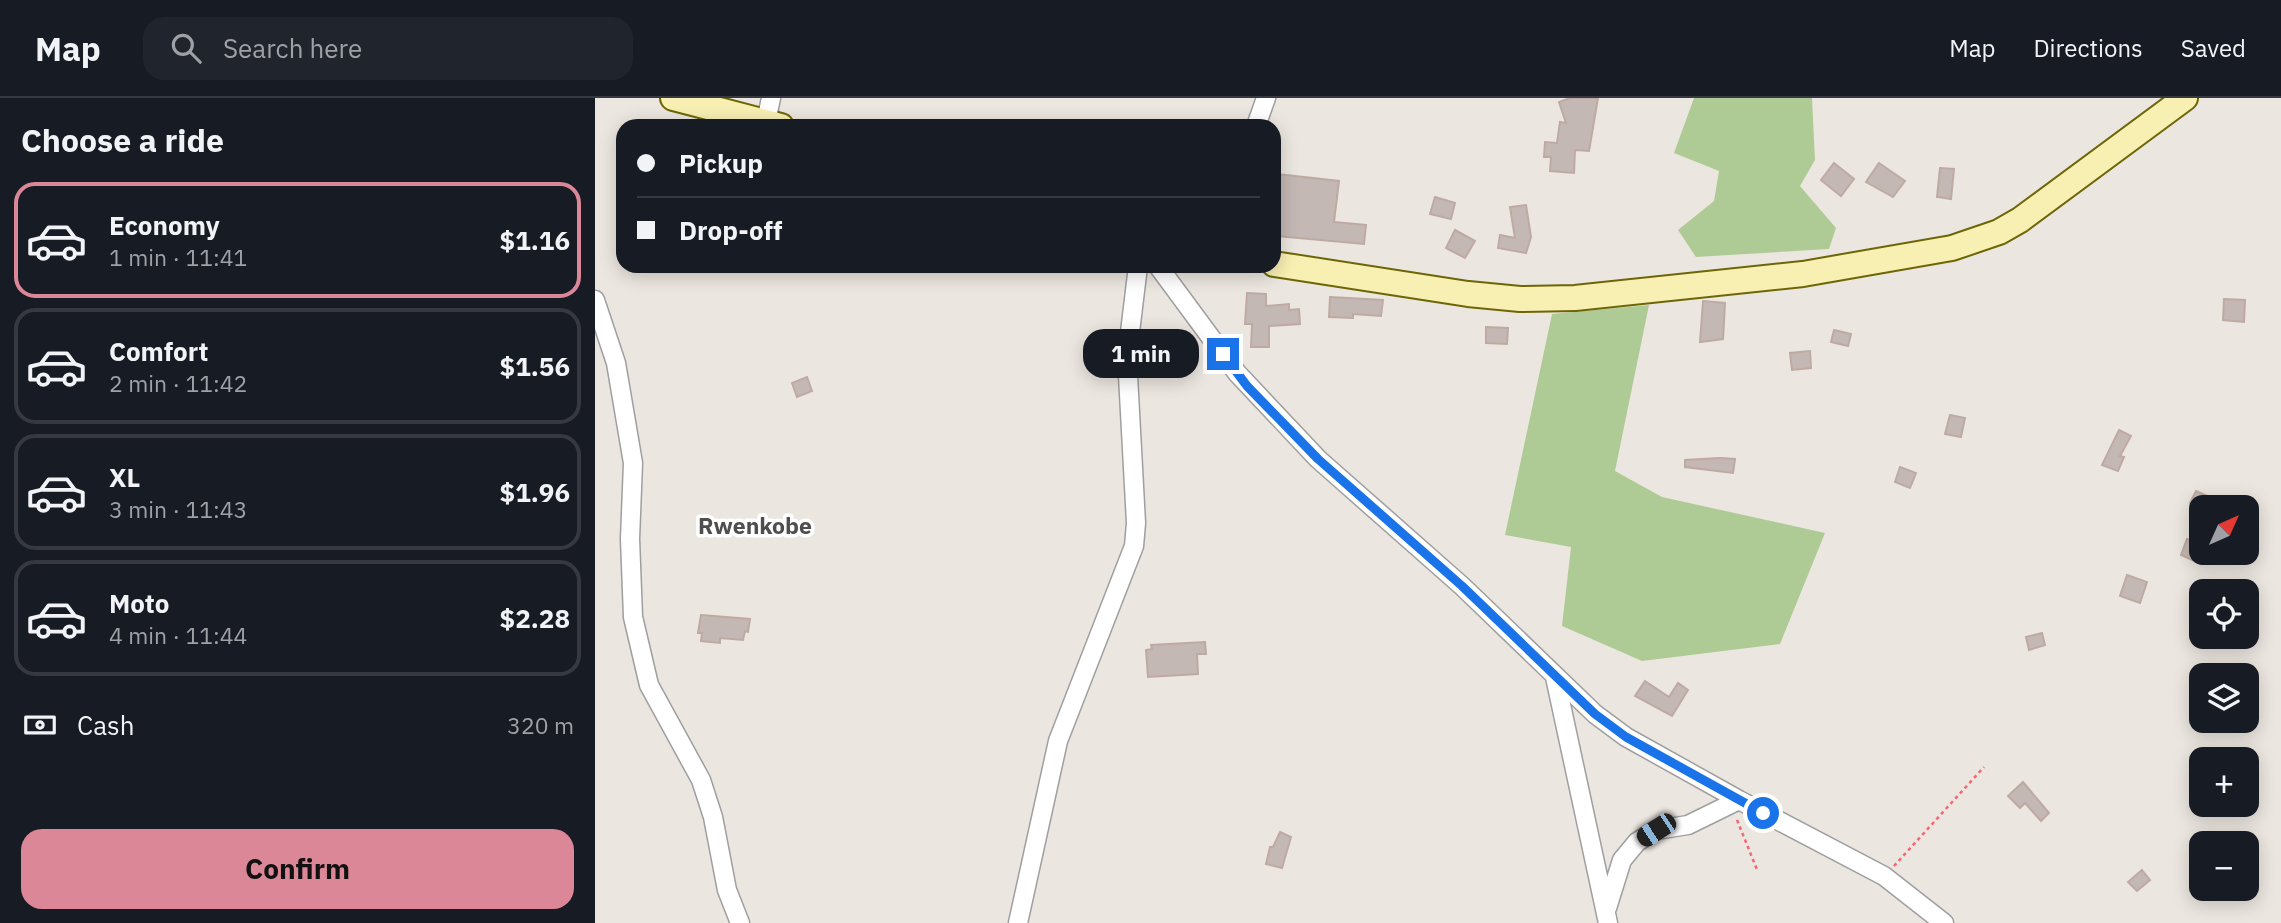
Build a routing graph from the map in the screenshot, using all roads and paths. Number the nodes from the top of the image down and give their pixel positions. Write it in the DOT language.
graph roads {
  1 [pos="673,98"];
  2 [pos="1266,98"];
  3 [pos="2185,98"];
  4 [pos="773,115"];
  5 [pos="1258,119"];
  6 [pos="1281,265"];
  7 [pos="1137,273"];
  8 [pos="1163,273"];
  9 [pos="595,300"];
  10 [pos="1555,677"];
  11 [pos="1984,767"];
  12 [pos="1735,802"];
  13 [pos="1758,872"];
  14 [pos="1884,876"];
  15 [pos="1607,917"];
  16 [pos="740,923"];
  17 [pos="1018,923"];
  18 [pos="1944,923"];
  1 -- 4 [label="street"];
  2 -- 5 [label="street"];
  3 -- 6 [label="street"];
  7 -- 17 [label="street"];
  8 -- 10 [label="street"];
  9 -- 16 [label="street"];
  10 -- 12 [label="street"];
  10 -- 15 [label="street"];
  11 -- 14 [label="path"];
  12 -- 13 [label="path"];
  12 -- 14 [label="street"];
  12 -- 15 [label="street"];
  14 -- 18 [label="street"];
}
